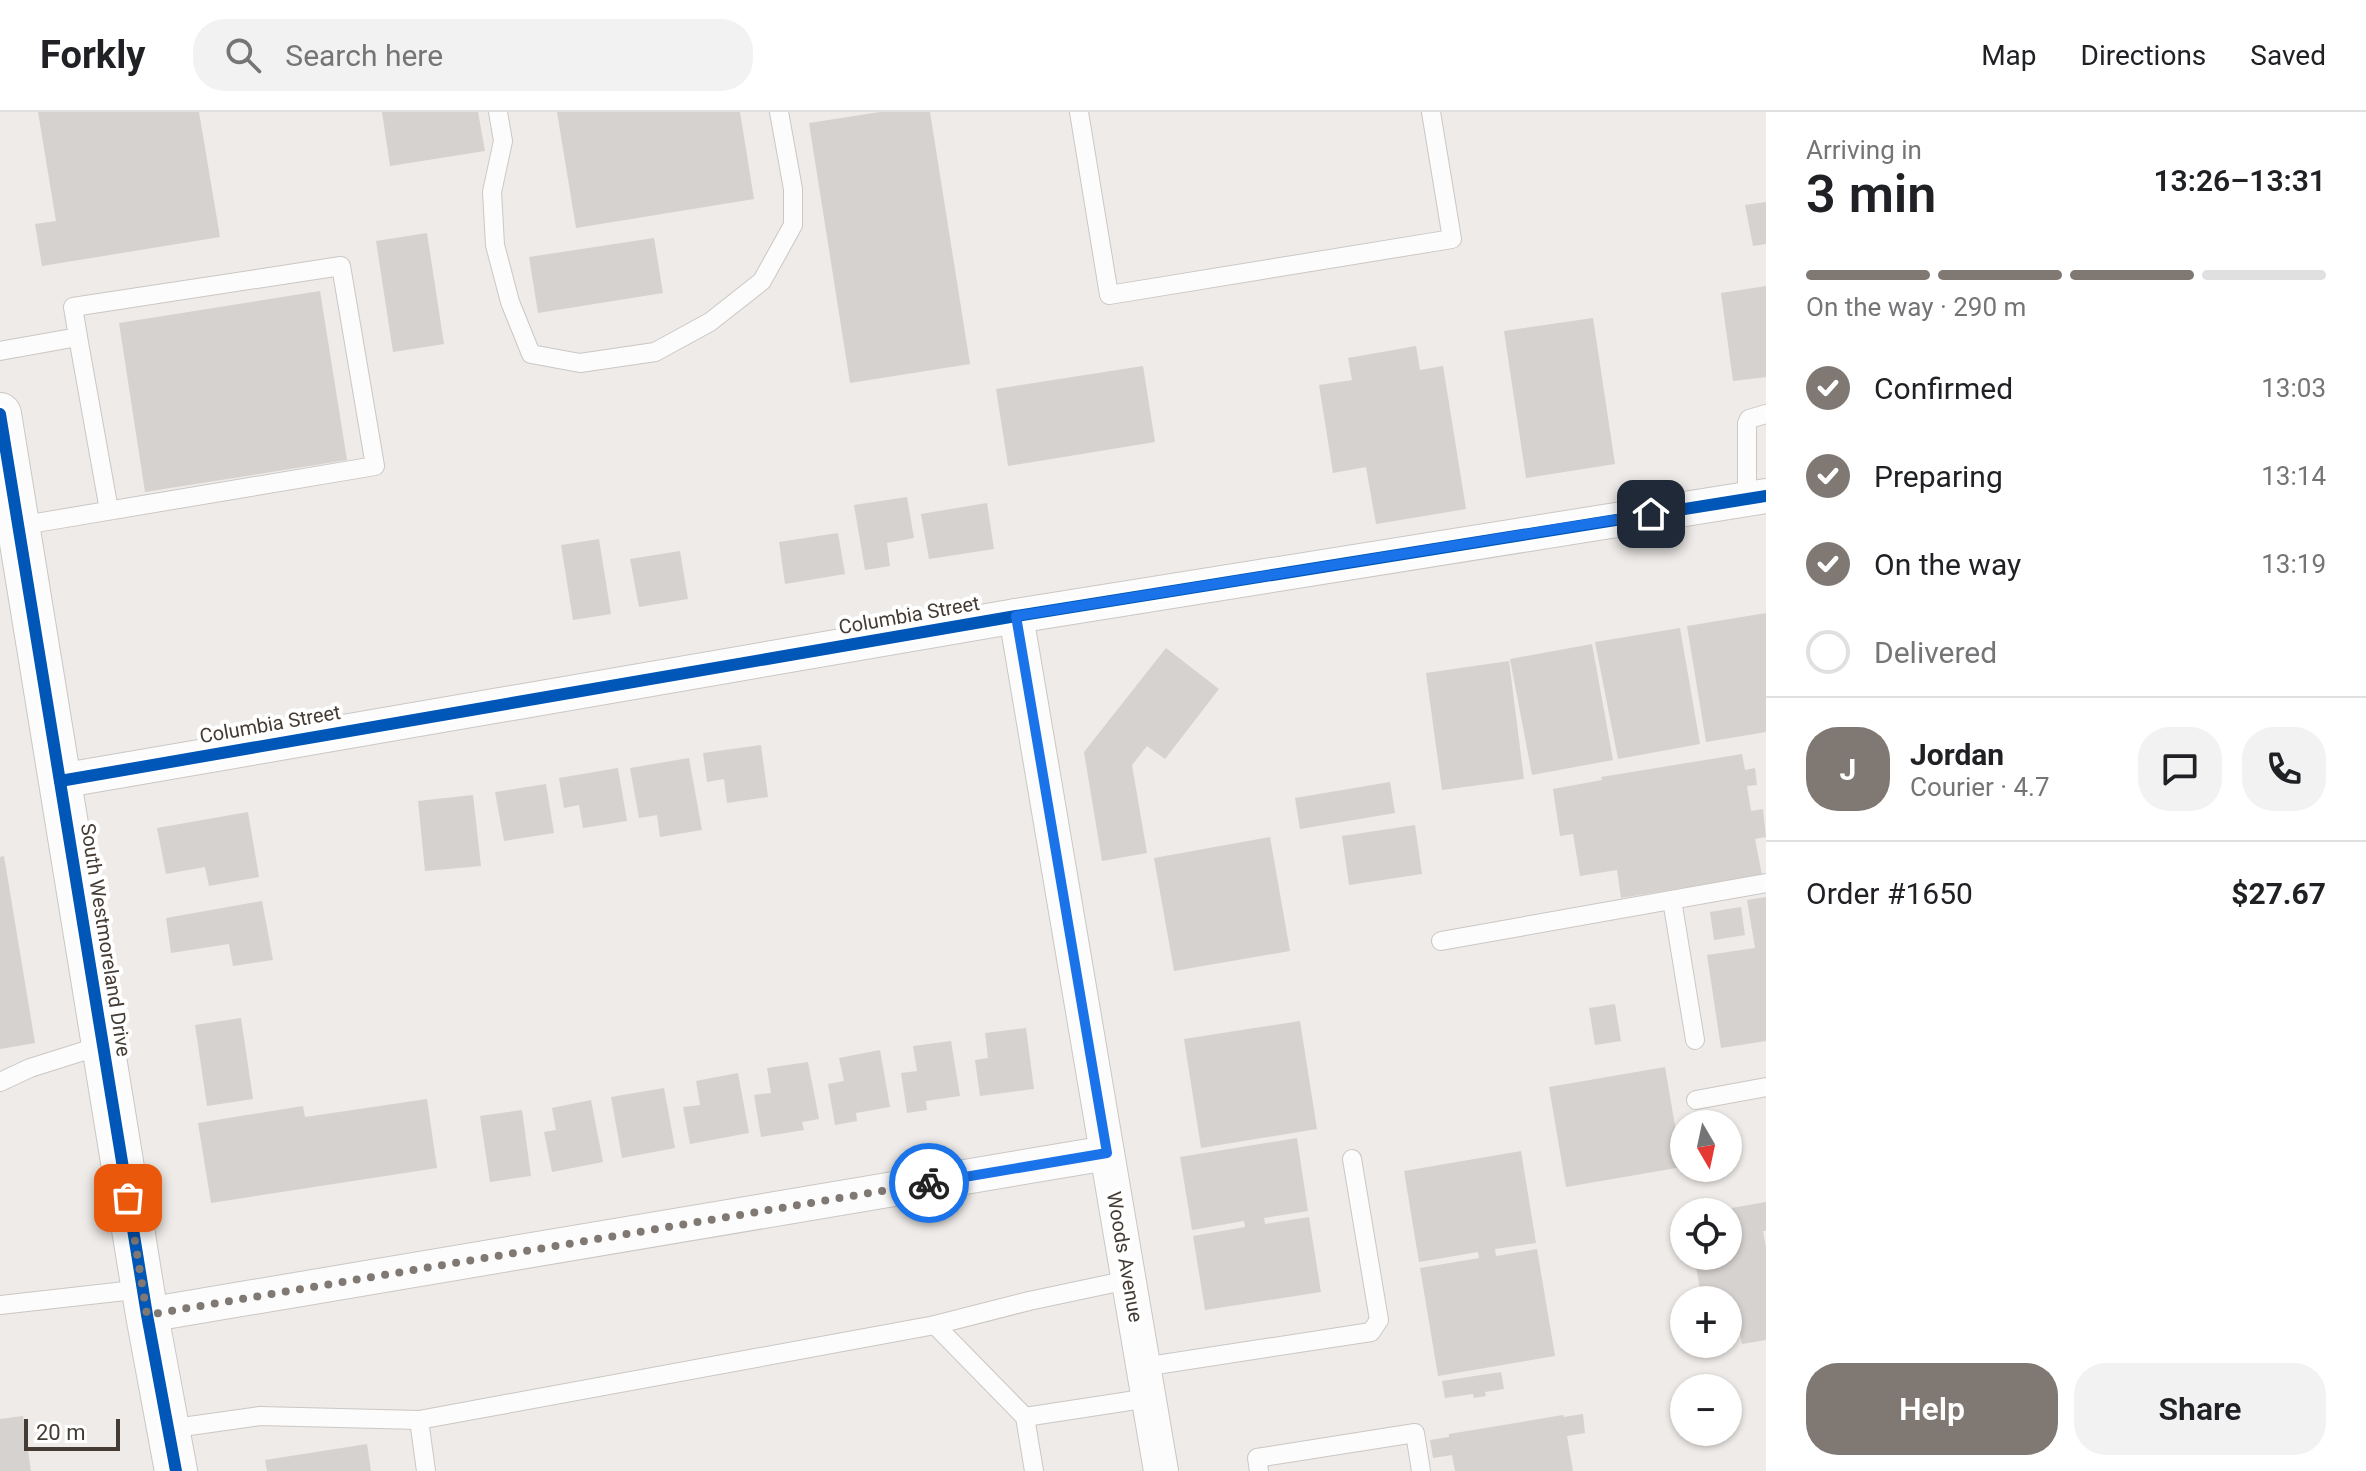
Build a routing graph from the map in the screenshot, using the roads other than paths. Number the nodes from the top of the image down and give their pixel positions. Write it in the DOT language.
graph roads {
  1 [pos="498,112"];
  2 [pos="779,112"];
  3 [pos="1079,112"];
  4 [pos="1431,112"];
  5 [pos="78,337"];
  6 [pos="0,351"];
  7 [pos="0,414"];
  8 [pos="1766,414"];
  9 [pos="1756,498"];
  10 [pos="109,510"];
  11 [pos="13,540"];
  12 [pos="1016,616"];
  13 [pos="60,781"];
  14 [pos="1766,883"];
  15 [pos="1672,900"];
  16 [pos="1441,941"];
  17 [pos="1695,1040"];
  18 [pos="103,1045"];
  19 [pos="0,1082"];
  20 [pos="1766,1087"];
  21 [pos="1696,1100"];
  22 [pos="1107,1153"];
  23 [pos="1352,1159"];
  24 [pos="1128,1280"];
  25 [pos="145,1302"];
  26 [pos="0,1305"];
  27 [pos="935,1325"];
  28 [pos="1146,1383"];
  29 [pos="1025,1417"];
  30 [pos="419,1420"];
  31 [pos="168,1429"];
  32 [pos="176,1471"];
  33 [pos="426,1471"];
  34 [pos="1034,1471"];
  35 [pos="1161,1471"];
  36 [pos="1259,1471"];
  37 [pos="1421,1471"];
  1 -- 2 [label="lane"];
  3 -- 4 [label="lane"];
  5 -- 6 [label="lane"];
  5 -- 10 [label="lane"];
  5 -- 10 [label="lane"];
  7 -- 11 [label="street, South Westmoreland Drive"];
  8 -- 9 [label="lane"];
  9 -- 12 [label="street, Columbia Street"];
  10 -- 11 [label="lane"];
  11 -- 13 [label="street, South Westmoreland Drive"];
  12 -- 13 [label="street, Columbia Street"];
  12 -- 22 [label="street, Woods Avenue"];
  13 -- 18 [label="street, South Westmoreland Drive"];
  14 -- 15 [label="lane"];
  15 -- 16 [label="lane"];
  15 -- 17 [label="lane"];
  18 -- 19 [label="lane"];
  18 -- 25 [label="street, South Westmoreland Drive"];
  20 -- 21 [label="lane"];
  22 -- 24 [label="street, Woods Avenue"];
  22 -- 25 [label="street"];
  23 -- 28 [label="lane"];
  24 -- 27 [label="lane"];
  24 -- 28 [label="street, Woods Avenue"];
  25 -- 26 [label="lane"];
  25 -- 31 [label="street, South Westmoreland Drive"];
  27 -- 29 [label="lane"];
  27 -- 30 [label="lane"];
  28 -- 29 [label="lane"];
  28 -- 35 [label="street, Woods Avenue"];
  29 -- 34 [label="lane"];
  30 -- 31 [label="lane"];
  30 -- 33 [label="lane"];
  31 -- 32 [label="street, South Westmoreland Drive"];
  36 -- 37 [label="lane"];
}
